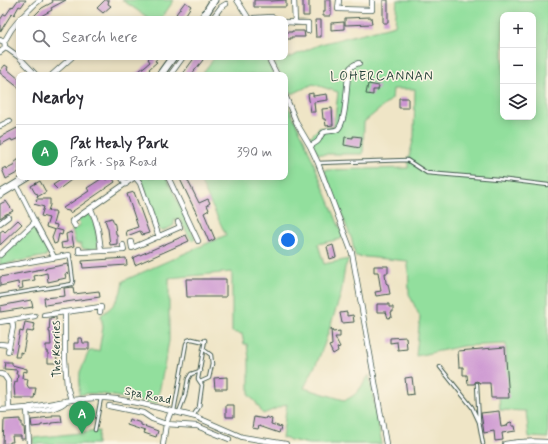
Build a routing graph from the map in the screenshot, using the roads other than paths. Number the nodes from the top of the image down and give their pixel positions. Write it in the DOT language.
graph roads {
  1 [pos="40,0"];
  2 [pos="214,0"];
  3 [pos="237,0"];
  4 [pos="294,0"];
  5 [pos="339,0"];
  6 [pos="372,0"];
  7 [pos="226,4"];
  8 [pos="23,16"];
  9 [pos="204,16"];
  10 [pos="214,16"];
  11 [pos="250,16"];
  12 [pos="288,22"];
  13 [pos="295,23"];
  14 [pos="16,24"];
  15 [pos="308,31"];
  16 [pos="2,41"];
  17 [pos="5,47"];
  18 [pos="0,52"];
  19 [pos="16,55"];
  20 [pos="22,60"];
  21 [pos="69,60"];
  22 [pos="171,60"];
  23 [pos="181,60"];
  24 [pos="270,60"];
  25 [pos="359,63"];
  26 [pos="33,72"];
  27 [pos="55,72"];
  28 [pos="162,72"];
  29 [pos="172,72"];
  30 [pos="276,72"];
  31 [pos="288,102"];
  32 [pos="10,121"];
  33 [pos="0,126"];
  34 [pos="310,146"];
  35 [pos="318,163"];
  36 [pos="23,180"];
  37 [pos="123,180"];
  38 [pos="131,180"];
  39 [pos="138,180"];
  40 [pos="169,180"];
  41 [pos="16,184"];
  42 [pos="126,184"];
  43 [pos="548,185"];
  44 [pos="0,194"];
  45 [pos="91,209"];
  46 [pos="8,217"];
  47 [pos="34,222"];
  48 [pos="178,222"];
  49 [pos="0,223"];
  50 [pos="75,226"];
  51 [pos="159,237"];
  52 [pos="198,241"];
  53 [pos="131,242"];
  54 [pos="123,245"];
  55 [pos="79,249"];
  56 [pos="101,251"];
  57 [pos="0,255"];
  58 [pos="69,255"];
  59 [pos="54,257"];
  60 [pos="0,267"];
  61 [pos="0,296"];
  62 [pos="65,312"];
  63 [pos="100,312"];
  64 [pos="44,315"];
  65 [pos="35,316"];
  66 [pos="12,320"];
  67 [pos="0,322"];
  68 [pos="0,344"];
  69 [pos="10,345"];
  70 [pos="203,349"];
  71 [pos="8,352"];
  72 [pos="440,367"];
  73 [pos="200,371"];
  74 [pos="0,374"];
  75 [pos="200,382"];
  76 [pos="476,384"];
  77 [pos="101,398"];
  78 [pos="83,399"];
  79 [pos="71,400"];
  80 [pos="108,406"];
  81 [pos="28,407"];
  82 [pos="83,407"];
  83 [pos="9,409"];
  84 [pos="0,410"];
  85 [pos="174,411"];
  86 [pos="193,416"];
  87 [pos="479,422"];
  88 [pos="166,424"];
  89 [pos="96,430"];
  90 [pos="229,439"];
  91 [pos="548,442"];
  92 [pos="29,444"];
  93 [pos="163,444"];
  94 [pos="286,444"];
  95 [pos="386,444"];
  96 [pos="483,444"];
  97 [pos="505,444"];
  1 -- 8 [label="street"];
  2 -- 9 [label="street"];
  3 -- 11 [label="street"];
  4 -- 13 [label="street"];
  5 -- 6 [label="street"];
  7 -- 10 [label="street"];
  12 -- 13 [label="street"];
  13 -- 15 [label="street"];
  14 -- 16 [label="street"];
  16 -- 17 [label="street"];
  17 -- 18 [label="street"];
  17 -- 19 [label="street"];
  20 -- 26 [label="street"];
  21 -- 27 [label="street"];
  22 -- 28 [label="street"];
  23 -- 29 [label="street"];
  24 -- 30 [label="street"];
  25 -- 34 [label="street"];
  31 -- 34 [label="street"];
  32 -- 33 [label="street"];
  34 -- 35 [label="street"];
  35 -- 43 [label="lane"];
  35 -- 95 [label="street"];
  36 -- 41 [label="street"];
  37 -- 42 [label="street"];
  38 -- 42 [label="street"];
  39 -- 51 [label="street"];
  40 -- 52 [label="street"];
  41 -- 44 [label="street"];
  41 -- 47 [label="street"];
  42 -- 45 [label="street"];
  45 -- 50 [label="street"];
  45 -- 56 [label="street"];
  46 -- 49 [label="street"];
  47 -- 57 [label="street"];
  47 -- 59 [label="street"];
  48 -- 51 [label="street"];
  51 -- 53 [label="street"];
  54 -- 56 [label="street"];
  55 -- 56 [label="street"];
  58 -- 59 [label="street"];
  58 -- 61 [label="lane"];
  59 -- 60 [label="street"];
  62 -- 63 [label="street, The Kerries"];
  62 -- 64 [label="street"];
  62 -- 79 [label="street, The Kerries"];
  65 -- 66 [label="street"];
  66 -- 67 [label="street"];
  66 -- 69 [label="street"];
  68 -- 69 [label="street"];
  69 -- 71 [label="street"];
  70 -- 73 [label="lane"];
  70 -- 75 [label="lane"];
  70 -- 85 [label="lane"];
  72 -- 87 [label="lane"];
  73 -- 75 [label="lane"];
  73 -- 85 [label="lane"];
  74 -- 83 [label="street"];
  75 -- 86 [label="lane"];
  76 -- 87 [label="lane"];
  77 -- 78 [label="street, Spa Road"];
  77 -- 85 [label="street, Spa Road"];
  77 -- 89 [label="lane"];
  78 -- 79 [label="street, Spa Road"];
  78 -- 82 [label="lane"];
  79 -- 81 [label="street, Spa Road"];
  80 -- 88 [label="street"];
  81 -- 83 [label="street"];
  81 -- 92 [label="street"];
  83 -- 84 [label="street"];
  85 -- 86 [label="street, Spa Road"];
  85 -- 88 [label="street"];
  86 -- 94 [label="street, Spa Road"];
  87 -- 96 [label="lane"];
  88 -- 90 [label="street"];
  88 -- 93 [label="street"];
  91 -- 97 [label="street"];
}
